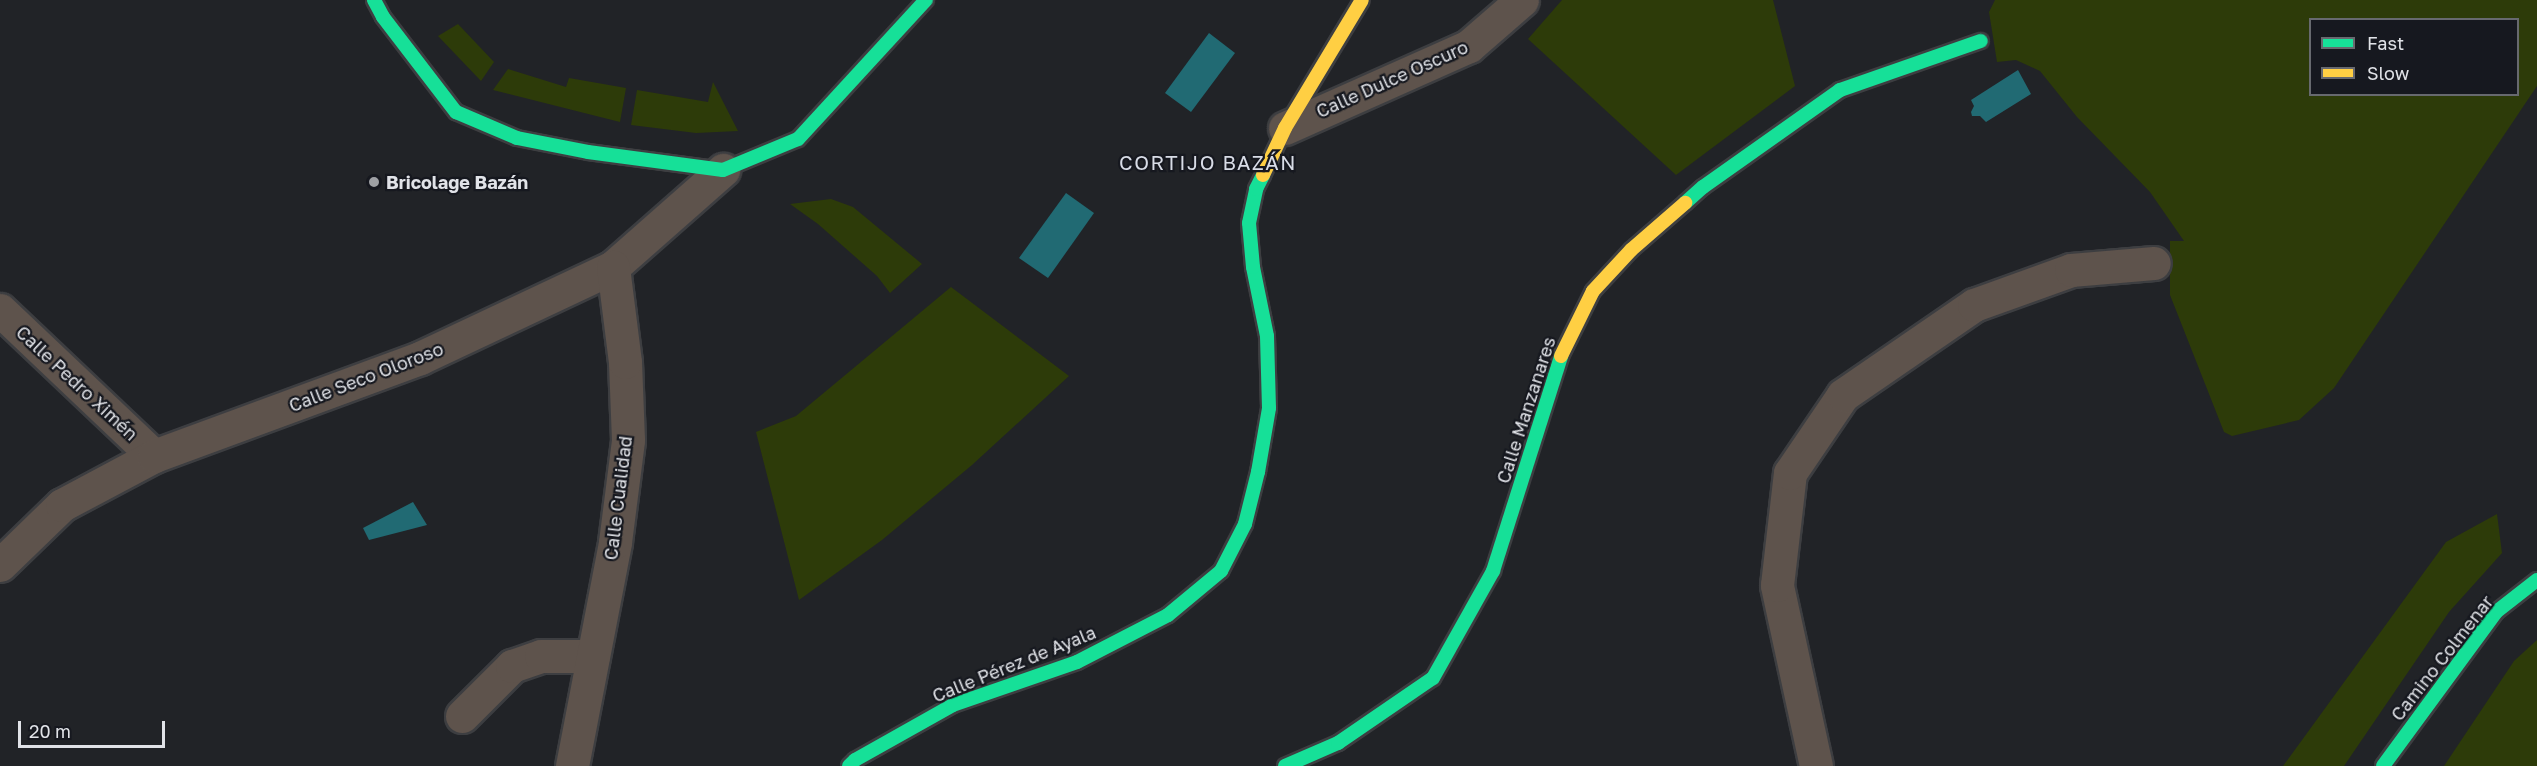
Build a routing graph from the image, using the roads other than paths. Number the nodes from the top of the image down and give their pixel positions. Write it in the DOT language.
graph roads {
  1 [pos="374,0"];
  2 [pos="926,0"];
  3 [pos="1362,0"];
  4 [pos="1522,0"];
  5 [pos="1981,41"];
  6 [pos="1285,128"];
  7 [pos="723,170"];
  8 [pos="2154,263"];
  9 [pos="613,267"];
  10 [pos="0,310"];
  11 [pos="154,456"];
  12 [pos="0,565"];
  13 [pos="2537,580"];
  14 [pos="593,656"];
  15 [pos="462,716"];
  16 [pos="572,766"];
  17 [pos="849,766"];
  18 [pos="1285,766"];
  19 [pos="1816,766"];
  20 [pos="2383,766"];
  1 -- 7 [label="street"];
  2 -- 7 [label="street"];
  3 -- 6 [label="street, Calle Pérez de Ayala"];
  4 -- 6 [label="street, Calle Dulce Oscuro"];
  5 -- 18 [label="street, Calle Manzanares"];
  6 -- 17 [label="street, Calle Pérez de Ayala"];
  7 -- 9 [label="street, Calle Seco Oloroso"];
  8 -- 19 [label="street"];
  9 -- 11 [label="street, Calle Seco Oloroso"];
  9 -- 14 [label="street, Calle Cualidad"];
  10 -- 11 [label="street, Calle Pedro Ximén"];
  11 -- 12 [label="street, Calle Seco Oloroso"];
  13 -- 20 [label="street, Camino Colmenar"];
  14 -- 15 [label="street"];
  14 -- 16 [label="street, Calle Cualidad"];
}
